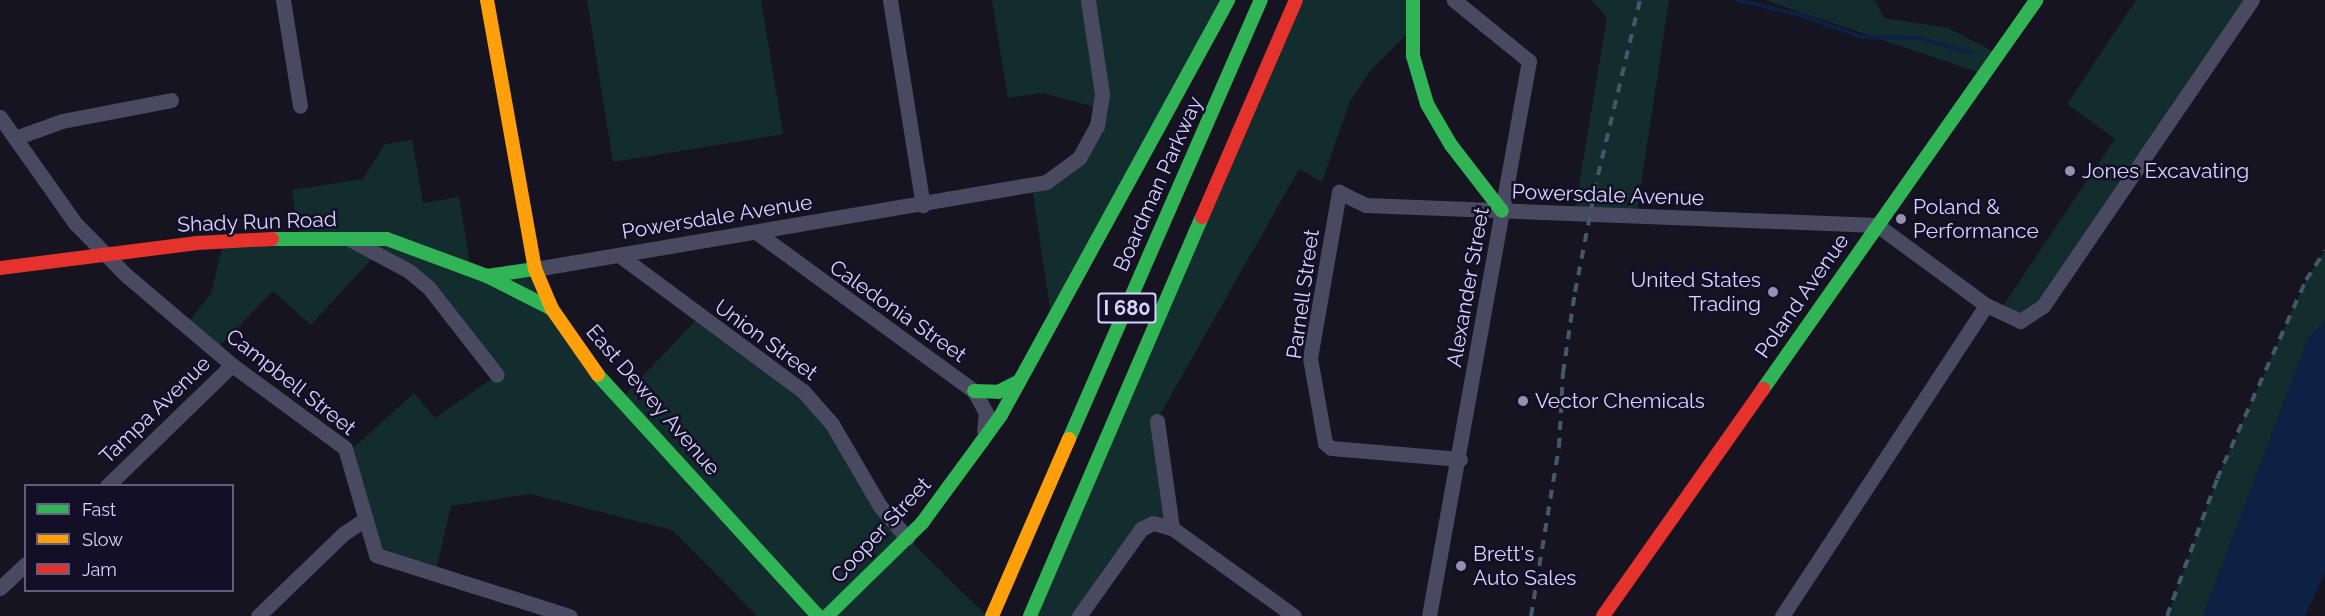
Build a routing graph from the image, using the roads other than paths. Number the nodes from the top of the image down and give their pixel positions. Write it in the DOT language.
graph roads {
  1 [pos="283,0"];
  2 [pos="487,0"];
  3 [pos="890,0"];
  4 [pos="1088,0"];
  5 [pos="1228,0"];
  6 [pos="1261,0"];
  7 [pos="1296,0"];
  8 [pos="1413,0"];
  9 [pos="1454,0"];
  10 [pos="2036,0"];
  11 [pos="2252,0"];
  12 [pos="171,100"];
  13 [pos="300,106"];
  14 [pos="0,117"];
  15 [pos="15,138"];
  16 [pos="1339,192"];
  17 [pos="923,205"];
  18 [pos="1502,211"];
  19 [pos="1877,225"];
  20 [pos="756,232"];
  21 [pos="351,240"];
  22 [pos="105,253"];
  23 [pos="619,255"];
  24 [pos="0,268"];
  25 [pos="535,268"];
  26 [pos="488,276"];
  27 [pos="1986,304"];
  28 [pos="552,309"];
  29 [pos="232,365"];
  30 [pos="497,375"];
  31 [pos="1018,382"];
  32 [pos="974,391"];
  33 [pos="1156,421"];
  34 [pos="983,440"];
  35 [pos="1460,459"];
  36 [pos="108,484"];
  37 [pos="365,519"];
  38 [pos="1172,528"];
  39 [pos="907,538"];
  40 [pos="24,566"];
  41 [pos="0,588"];
  42 [pos="540,613"];
  43 [pos="258,616"];
  44 [pos="570,616"];
  45 [pos="818,616"];
  46 [pos="827,616"];
  47 [pos="992,616"];
  48 [pos="1030,616"];
  49 [pos="1079,616"];
  50 [pos="1294,616"];
  51 [pos="1429,616"];
  52 [pos="1603,616"];
  53 [pos="1782,616"];
  1 -- 13 [label="street"];
  2 -- 25 [label="main road, East Dewey Avenue"];
  3 -- 17 [label="street"];
  4 -- 17 [label="street, Powersdale Avenue"];
  5 -- 31 [label="main road, Cooper Street"];
  6 -- 47 [label="main road, Boardman Parkway / I 680"];
  7 -- 48 [label="main road, I 680"];
  8 -- 18 [label="main road"];
  9 -- 18 [label="street, Alexander Street"];
  10 -- 19 [label="main road, Poland Avenue"];
  11 -- 27 [label="street"];
  12 -- 15 [label="street"];
  14 -- 15 [label="street, Campbell Street"];
  15 -- 22 [label="street, Campbell Street"];
  16 -- 18 [label="street, Powersdale Avenue"];
  16 -- 35 [label="street, Parnell Street"];
  17 -- 20 [label="street, Powersdale Avenue"];
  18 -- 19 [label="street, Powersdale Avenue"];
  18 -- 35 [label="street, Alexander Street"];
  19 -- 27 [label="street"];
  19 -- 52 [label="main road, Poland Avenue"];
  20 -- 23 [label="street, Powersdale Avenue"];
  20 -- 32 [label="street, Caledonia Street"];
  21 -- 22 [label="main road, Shady Run Road"];
  21 -- 26 [label="main road, Powersdale Avenue"];
  21 -- 30 [label="street, Shady Run Road"];
  22 -- 24 [label="main road, Shady Run Road"];
  22 -- 29 [label="street, Campbell Street"];
  23 -- 25 [label="street, Powersdale Avenue"];
  23 -- 39 [label="street, Union Street"];
  25 -- 26 [label="main road, Powersdale Avenue"];
  25 -- 28 [label="main road, East Dewey Avenue"];
  26 -- 28 [label="main road"];
  27 -- 53 [label="street"];
  28 -- 45 [label="main road, East Dewey Avenue"];
  29 -- 36 [label="street, Tampa Avenue"];
  29 -- 37 [label="street, Campbell Street"];
  31 -- 32 [label="main road"];
  31 -- 34 [label="main road, Cooper Street"];
  32 -- 34 [label="street, Caledonia Street"];
  33 -- 38 [label="street"];
  34 -- 39 [label="main road, Cooper Street"];
  35 -- 51 [label="street, Alexander Street"];
  37 -- 42 [label="street, Campbell Street"];
  37 -- 43 [label="street"];
  38 -- 49 [label="street"];
  38 -- 50 [label="street"];
  39 -- 46 [label="main road, Cooper Street"];
  40 -- 41 [label="street"];
  42 -- 44 [label="street, Campbell Street"];
}
